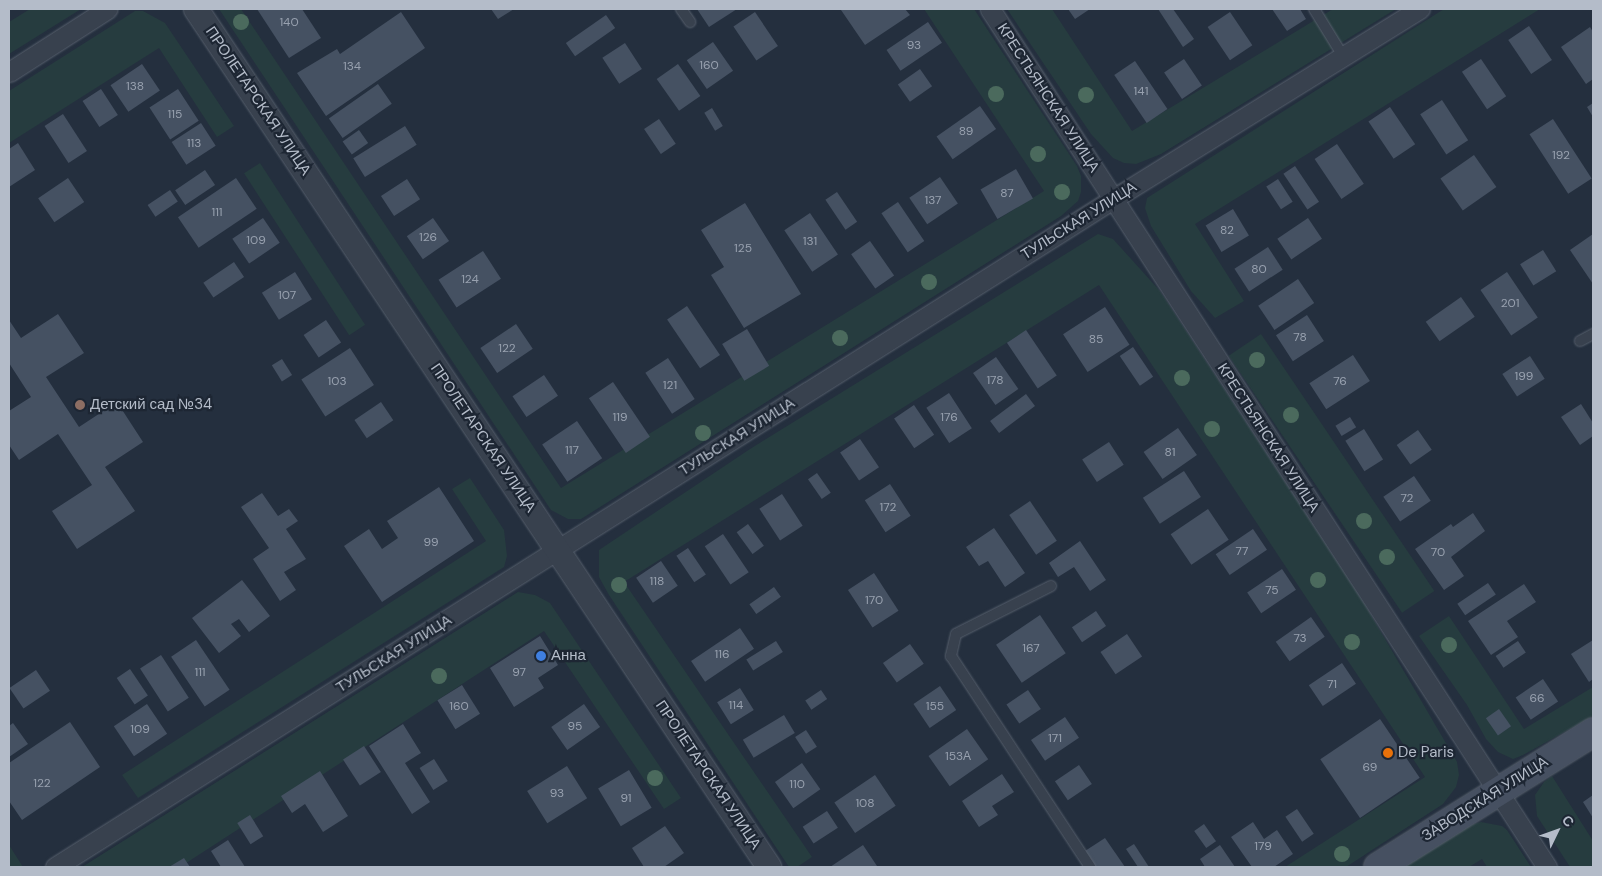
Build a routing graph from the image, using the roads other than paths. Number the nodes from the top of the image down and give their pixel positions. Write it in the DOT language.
graph roads {
  1 [pos="107,9"];
  2 [pos="196,9"];
  3 [pos="681,9"];
  4 [pos="990,9"];
  5 [pos="1314,9"];
  6 [pos="1420,9"];
  7 [pos="690,22"];
  8 [pos="1343,56"];
  9 [pos="9,72"];
  10 [pos="1113,199"];
  11 [pos="1593,334"];
  12 [pos="1580,341"];
  13 [pos="559,550"];
  14 [pos="1051,586"];
  15 [pos="1593,732"];
  16 [pos="1496,791"];
  17 [pos="55,867"];
  18 [pos="769,867"];
  19 [pos="1090,867"];
  20 [pos="1378,867"];
  21 [pos="1547,867"];
  1 -- 9 [label="street"];
  2 -- 13 [label="street, ПРОЛЕТАРСКАЯ УЛИЦА"];
  3 -- 7 [label="lane"];
  4 -- 10 [label="street, КРЕСТЬЯНСКАЯ УЛИЦА"];
  5 -- 8 [label="lane"];
  6 -- 8 [label="street, ТУЛЬСКАЯ УЛИЦА"];
  8 -- 10 [label="street, ТУЛЬСКАЯ УЛИЦА"];
  10 -- 13 [label="street, ТУЛЬСКАЯ УЛИЦА"];
  10 -- 16 [label="street, КРЕСТЬЯНСКАЯ УЛИЦА"];
  11 -- 12 [label="lane"];
  13 -- 17 [label="street, ТУЛЬСКАЯ УЛИЦА"];
  13 -- 18 [label="street, ПРОЛЕТАРСКАЯ УЛИЦА"];
  14 -- 19 [label="lane"];
  15 -- 16 [label="main road, ЗАВОДСКАЯ УЛИЦА"];
  16 -- 20 [label="main road, ЗАВОДСКАЯ УЛИЦА"];
  16 -- 21 [label="street, КРЕСТЬЯНСКАЯ УЛИЦА"];
}
